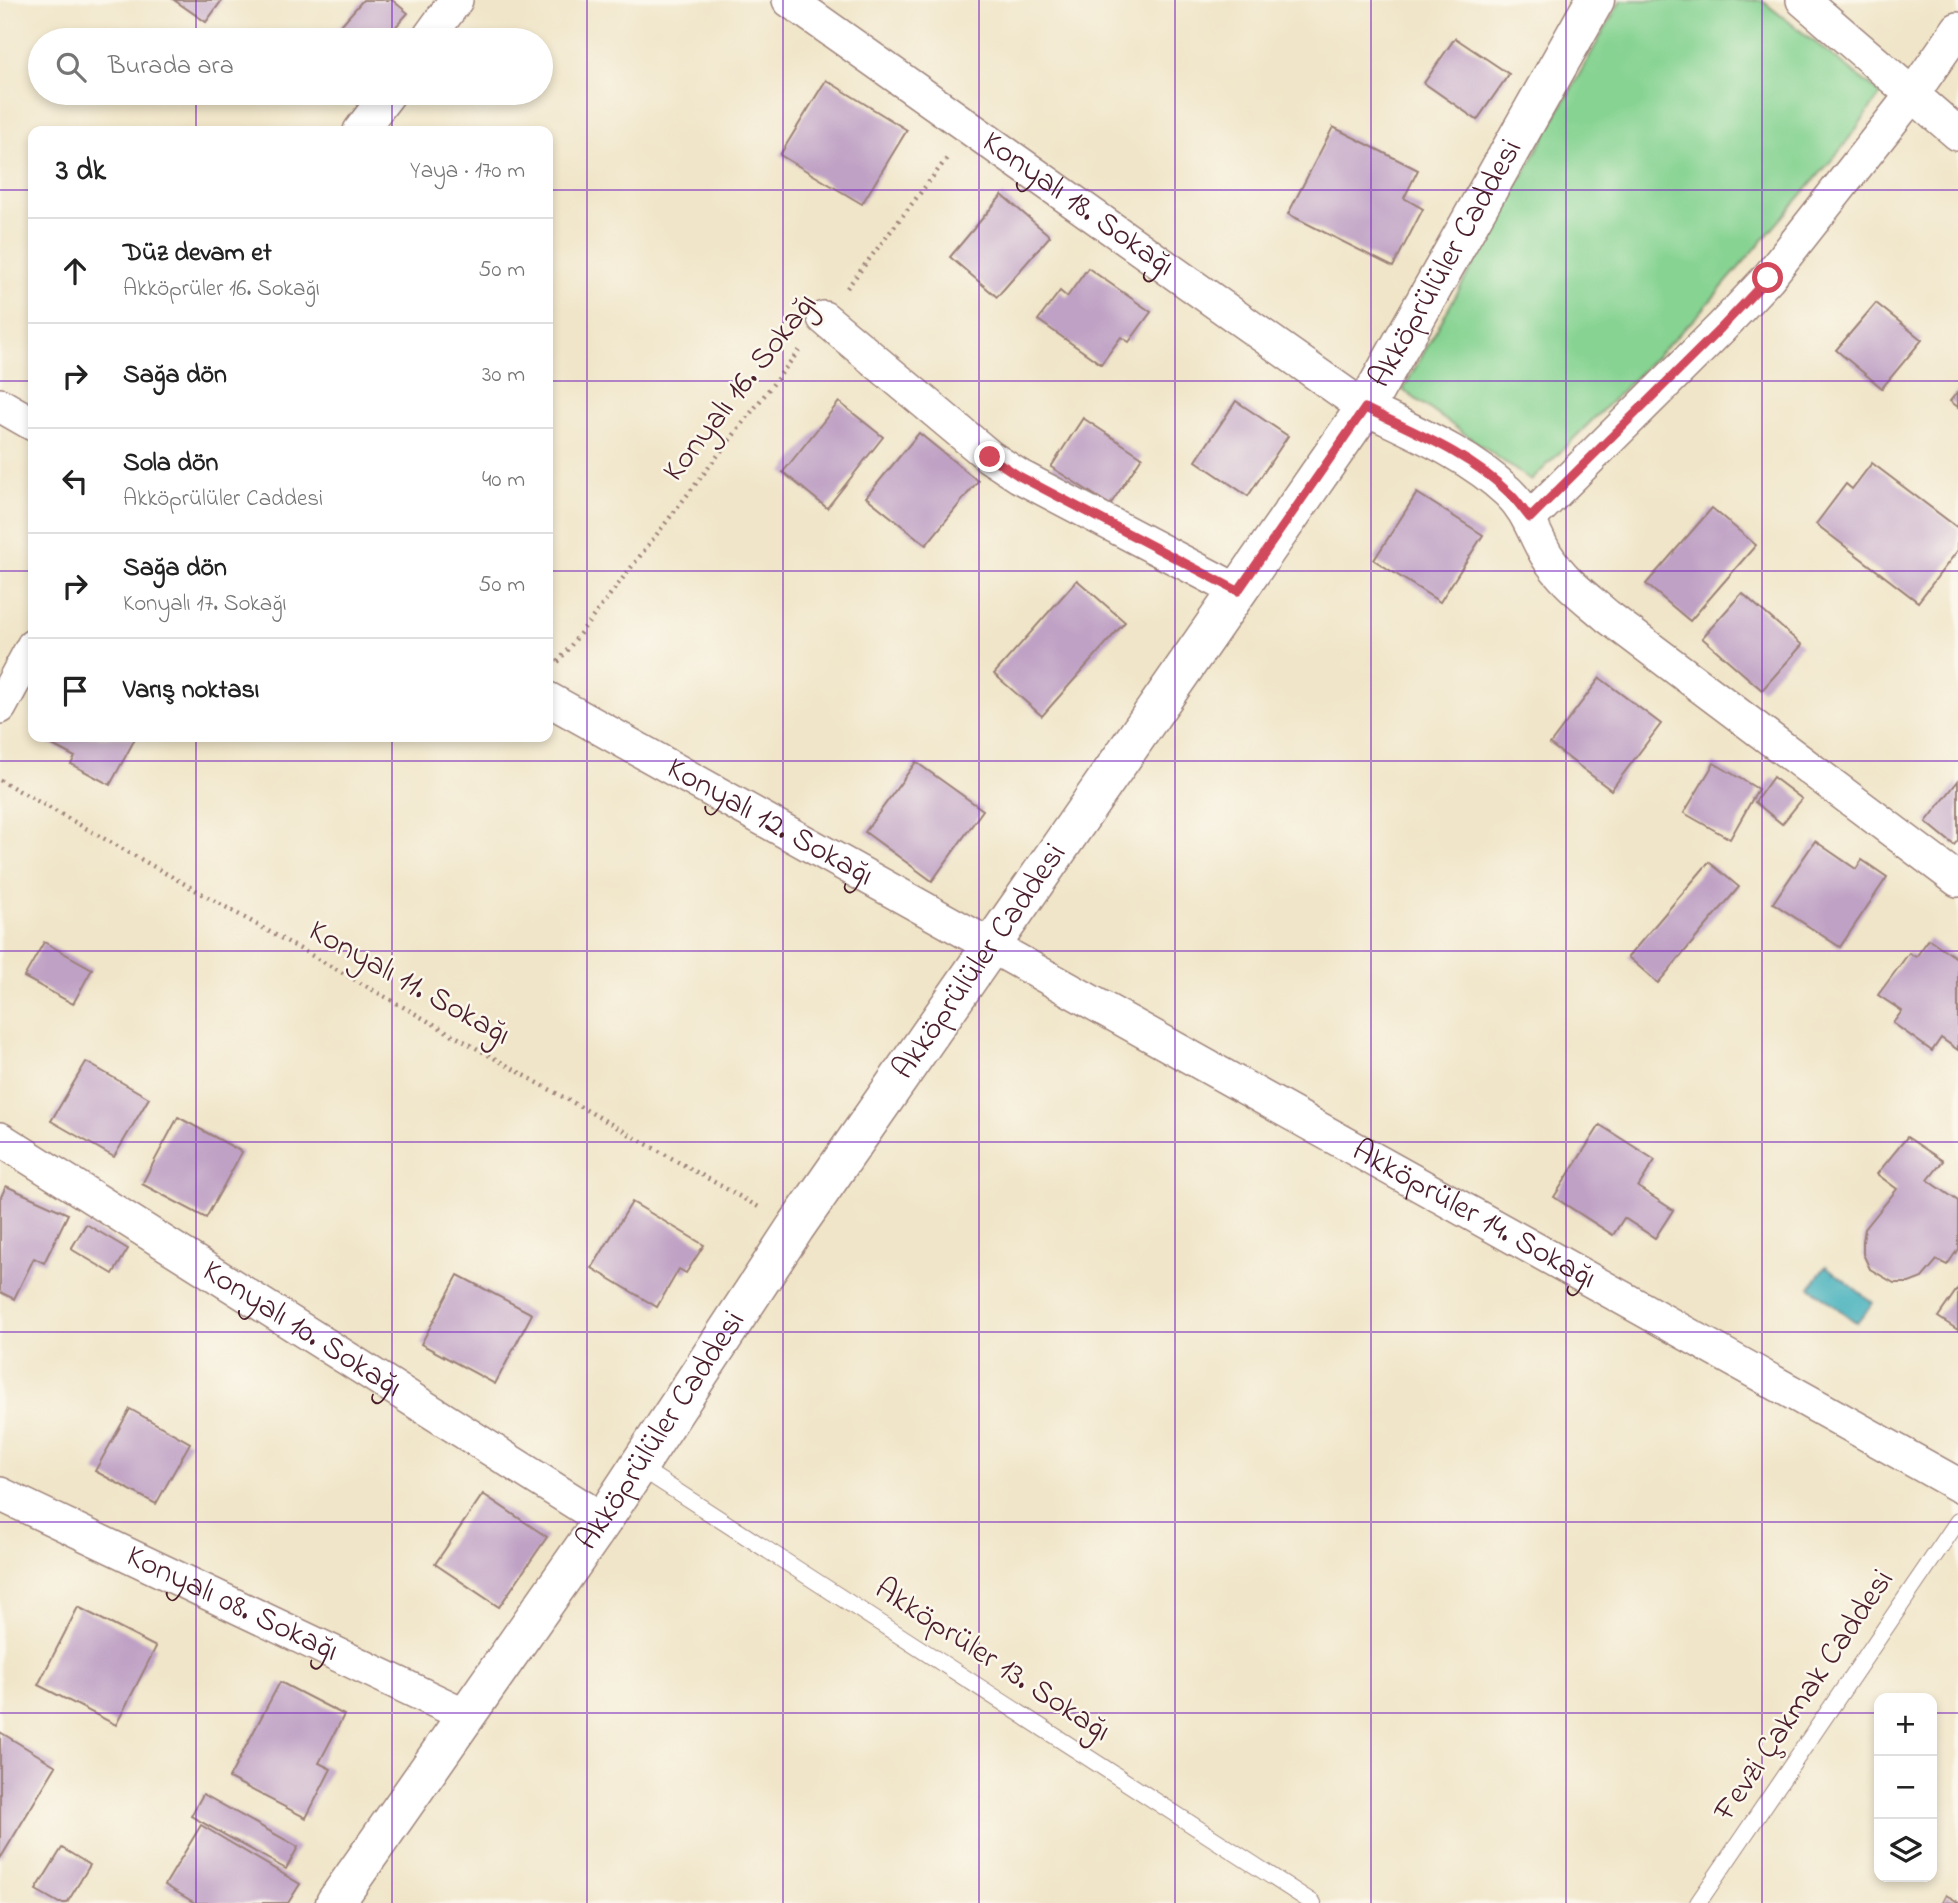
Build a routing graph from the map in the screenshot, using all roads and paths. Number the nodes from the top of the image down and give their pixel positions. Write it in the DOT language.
graph roads {
  1 [pos="456,0"];
  2 [pos="789,0"];
  3 [pos="1595,0"];
  4 [pos="1803,0"];
  5 [pos="436,28"];
  6 [pos="1958,29"];
  7 [pos="1912,95"];
  8 [pos="379,105"];
  9 [pos="364,126"];
  10 [pos="970,128"];
  11 [pos="1958,134"];
  12 [pos="824,318"];
  13 [pos="0,405"];
  14 [pos="1365,408"];
  15 [pos="28,421"];
  16 [pos="1530,518"];
  17 [pos="1238,591"];
  18 [pos="28,655"];
  19 [pos="556,665"];
  20 [pos="553,702"];
  21 [pos="0,707"];
  22 [pos="0,780"];
  23 [pos="1958,880"];
  24 [pos="991,946"];
  25 [pos="0,1139"];
  26 [pos="795,1228"];
  27 [pos="639,1467"];
  28 [pos="1958,1485"];
  29 [pos="0,1494"];
  30 [pos="603,1520"];
  31 [pos="1958,1521"];
  32 [pos="465,1715"];
  33 [pos="335,1903"];
  34 [pos="1314,1903"];
  35 [pos="1698,1903"];
  1 -- 5 [label="street"];
  2 -- 10 [label="street, Konyalı 18. Sokağı"];
  3 -- 14 [label="street, Akköprülüler Caddesi"];
  4 -- 7 [label="street"];
  6 -- 7 [label="street"];
  7 -- 11 [label="street"];
  7 -- 16 [label="street"];
  8 -- 9 [label="street"];
  10 -- 12 [label="path, Konyalı 16. Sokağı"];
  10 -- 14 [label="street, Konyalı 18. Sokağı"];
  12 -- 17 [label="street"];
  12 -- 19 [label="path, Konyalı 16. Sokağı"];
  13 -- 15 [label="street"];
  14 -- 16 [label="street, Konyalı 18. Sokağı"];
  14 -- 17 [label="street, Akköprülüler Caddesi"];
  16 -- 23 [label="street, Konyalı 18. Sokağı"];
  17 -- 24 [label="street, Akköprülüler Caddesi"];
  18 -- 21 [label="street"];
  20 -- 24 [label="street, Konyalı 12. Sokağı"];
  22 -- 26 [label="path, Konyalı 11. Sokağı"];
  24 -- 26 [label="street, Akköprülüler Caddesi"];
  24 -- 28 [label="street, Akköprüler 14. Sokağı"];
  25 -- 30 [label="street, Konyalı 10. Sokağı"];
  26 -- 27 [label="street, Akköprülüler Caddesi"];
  27 -- 30 [label="street, Akköprülüler Caddesi"];
  27 -- 34 [label="lane, Akköprüler 13. Sokağı"];
  29 -- 32 [label="street, Konyalı 08. Sokağı"];
  30 -- 32 [label="street, Akköprülüler Caddesi"];
  31 -- 35 [label="lane, Fevzi Çakmak Caddesi"];
  32 -- 33 [label="street, Akköprülüler Caddesi"];
}
